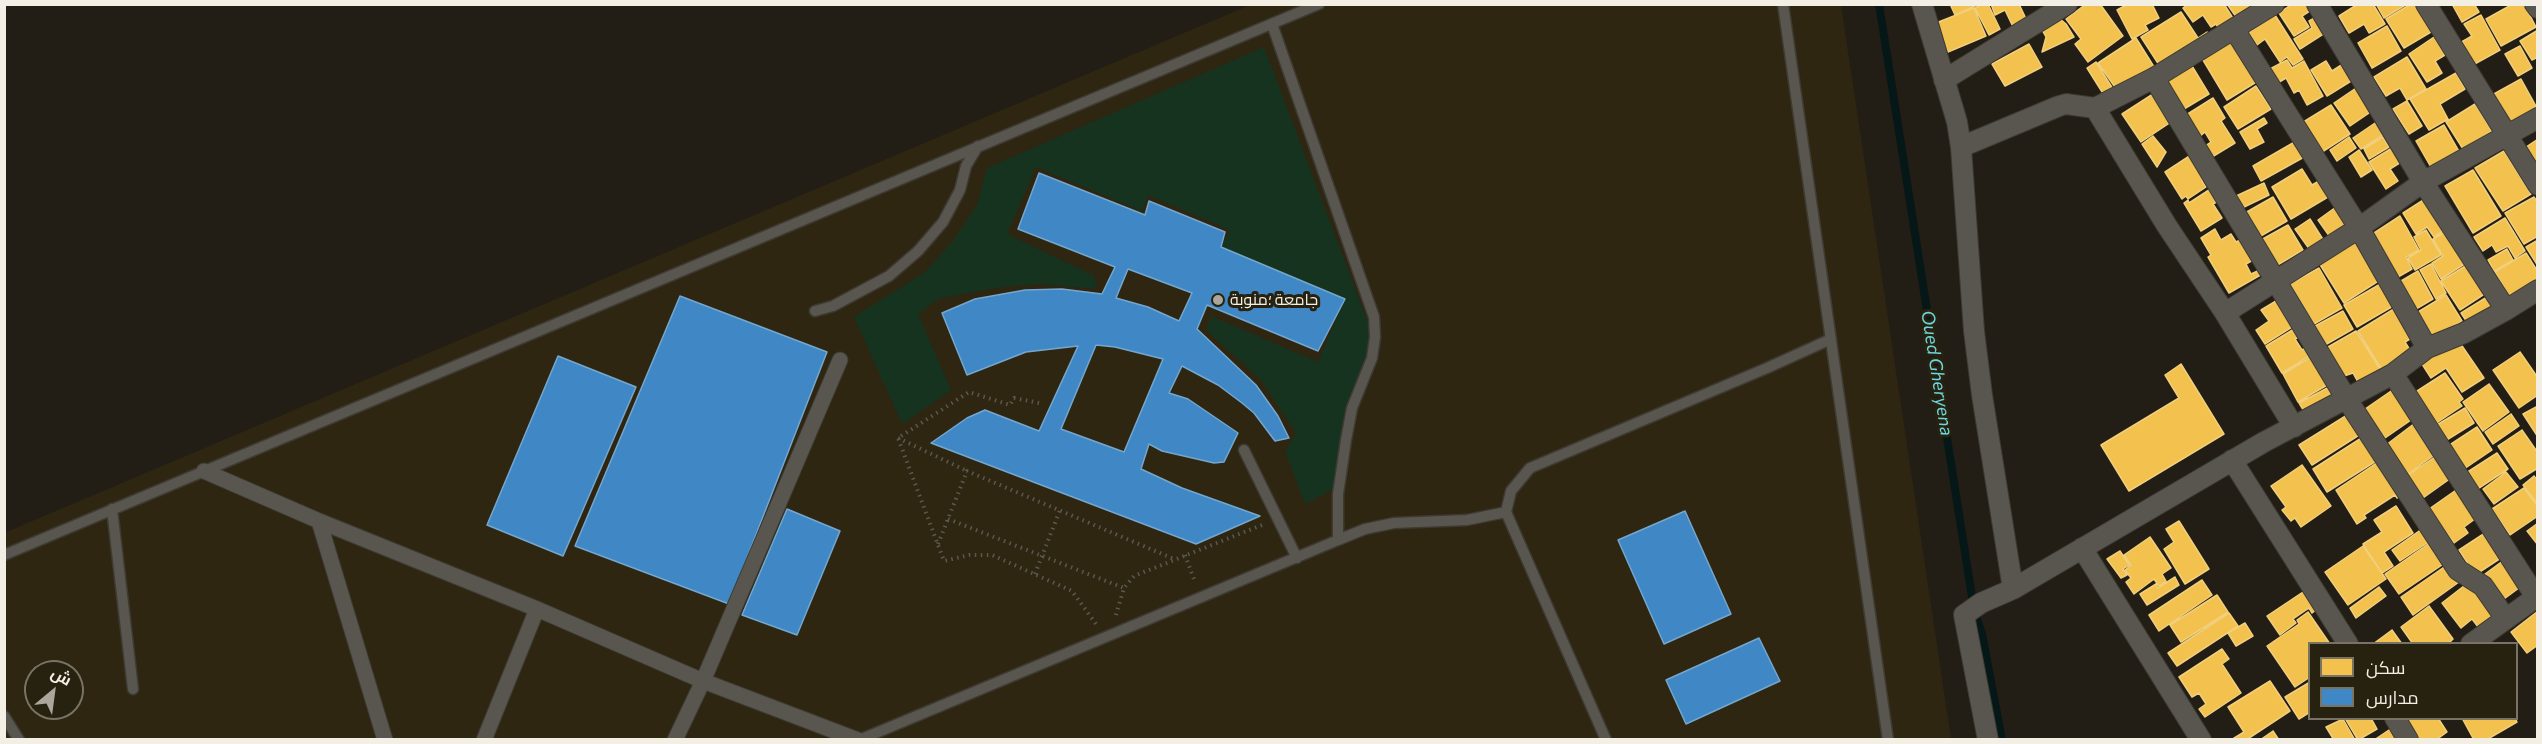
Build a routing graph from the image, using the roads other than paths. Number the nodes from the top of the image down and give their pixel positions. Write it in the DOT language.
graph roads {
  1 [pos="1319,4"];
  2 [pos="1784,4"];
  3 [pos="1922,4"];
  4 [pos="2067,4"];
  5 [pos="2274,4"];
  6 [pos="2318,4"];
  7 [pos="2427,4"];
  8 [pos="1272,24"];
  9 [pos="2234,29"];
  10 [pos="2154,78"];
  11 [pos="1944,80"];
  12 [pos="2095,108"];
  13 [pos="2538,118"];
  14 [pos="2508,136"];
  15 [pos="978,146"];
  16 [pos="1961,147"];
  17 [pos="2423,182"];
  18 [pos="2538,185"];
  19 [pos="2359,228"];
  20 [pos="2276,281"];
  21 [pos="2538,290"];
  22 [pos="2506,310"];
  23 [pos="815,311"];
  24 [pos="2225,313"];
  25 [pos="1831,339"];
  26 [pos="2427,348"];
  27 [pos="840,360"];
  28 [pos="2393,374"];
  29 [pos="2346,398"];
  30 [pos="2294,427"];
  31 [pos="1245,450"];
  32 [pos="2232,460"];
  33 [pos="204,471"];
  34 [pos="112,509"];
  35 [pos="1506,512"];
  36 [pos="319,521"];
  37 [pos="1338,540"];
  38 [pos="2082,548"];
  39 [pos="4,555"];
  40 [pos="1296,558"];
  41 [pos="2013,589"];
  42 [pos="2537,597"];
  43 [pos="537,609"];
  44 [pos="2506,619"];
  45 [pos="2347,642"];
  46 [pos="2474,642"];
  47 [pos="703,681"];
  48 [pos="133,689"];
  49 [pos="4,716"];
  50 [pos="2396,720"];
  51 [pos="19,740"];
  52 [pos="385,740"];
  53 [pos="484,740"];
  54 [pos="675,740"];
  55 [pos="859,740"];
  56 [pos="1606,740"];
  57 [pos="1888,740"];
  58 [pos="1988,740"];
  59 [pos="2201,740"];
  60 [pos="2408,740"];
  1 -- 8 [label="lane"];
  2 -- 25 [label="lane"];
  3 -- 11 [label="street"];
  4 -- 11 [label="street"];
  5 -- 9 [label="street"];
  6 -- 17 [label="street"];
  7 -- 14 [label="street"];
  8 -- 15 [label="lane"];
  8 -- 37 [label="lane"];
  9 -- 10 [label="street"];
  9 -- 19 [label="street"];
  10 -- 12 [label="street"];
  10 -- 20 [label="street"];
  11 -- 16 [label="street"];
  12 -- 16 [label="street"];
  12 -- 24 [label="street"];
  13 -- 14 [label="street"];
  14 -- 17 [label="street"];
  14 -- 18 [label="street"];
  15 -- 23 [label="lane"];
  15 -- 33 [label="lane"];
  16 -- 41 [label="street"];
  17 -- 19 [label="street"];
  17 -- 22 [label="street"];
  19 -- 20 [label="street"];
  19 -- 26 [label="street"];
  20 -- 24 [label="street"];
  20 -- 29 [label="street"];
  21 -- 22 [label="street"];
  22 -- 26 [label="street"];
  24 -- 30 [label="street"];
  25 -- 35 [label="lane"];
  25 -- 57 [label="lane"];
  26 -- 28 [label="street"];
  27 -- 47 [label="street"];
  28 -- 29 [label="street"];
  28 -- 42 [label="street"];
  29 -- 30 [label="street"];
  29 -- 44 [label="street"];
  30 -- 32 [label="street"];
  31 -- 40 [label="lane"];
  32 -- 38 [label="street"];
  32 -- 45 [label="street"];
  33 -- 34 [label="lane"];
  33 -- 36 [label="street"];
  34 -- 39 [label="lane"];
  34 -- 48 [label="lane"];
  35 -- 37 [label="lane"];
  35 -- 56 [label="lane"];
  36 -- 43 [label="street"];
  36 -- 52 [label="street"];
  37 -- 40 [label="lane"];
  38 -- 41 [label="street"];
  38 -- 59 [label="street"];
  40 -- 55 [label="lane"];
  41 -- 58 [label="street"];
  42 -- 44 [label="street"];
  43 -- 47 [label="street"];
  43 -- 53 [label="street"];
  44 -- 46 [label="street"];
  47 -- 54 [label="street"];
  47 -- 55 [label="street"];
  49 -- 51 [label="lane"];
  50 -- 60 [label="street"];
}
